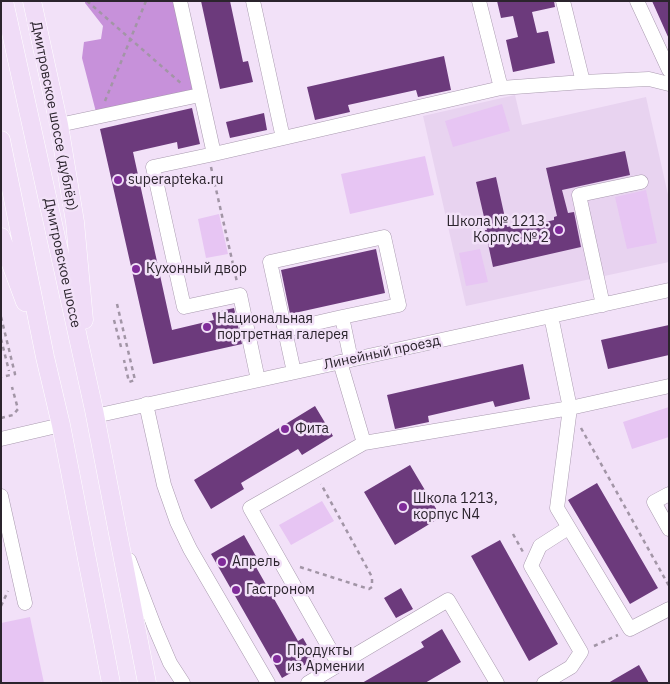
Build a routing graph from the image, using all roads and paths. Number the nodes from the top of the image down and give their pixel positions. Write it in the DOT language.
graph roads {
  1 [pos="4,1"];
  2 [pos="32,1"];
  3 [pos="87,1"];
  4 [pos="146,1"];
  5 [pos="180,1"];
  6 [pos="253,1"];
  7 [pos="479,1"];
  8 [pos="562,1"];
  9 [pos="637,1"];
  10 [pos="131,39"];
  11 [pos="669,70"];
  12 [pos="583,82"];
  13 [pos="669,84"];
  14 [pos="501,88"];
  15 [pos="198,95"];
  16 [pos="98,117"];
  17 [pos="59,126"];
  18 [pos="283,138"];
  19 [pos="1,140"];
  20 [pos="211,155"];
  21 [pos="640,182"];
  22 [pos="1,237"];
  23 [pos="669,290"];
  24 [pos="240,295"];
  25 [pos="117,304"];
  26 [pos="602,305"];
  27 [pos="551,316"];
  28 [pos="1,317"];
  29 [pos="342,318"];
  30 [pos="114,320"];
  31 [pos="285,330"];
  32 [pos="1,339"];
  33 [pos="120,347"];
  34 [pos="46,357"];
  35 [pos="124,360"];
  36 [pos="345,361"];
  37 [pos="9,371"];
  38 [pos="294,372"];
  39 [pos="1,377"];
  40 [pos="258,380"];
  41 [pos="669,386"];
  42 [pos="12,387"];
  43 [pos="146,404"];
  44 [pos="570,408"];
  45 [pos="94,413"];
  46 [pos="1,418"];
  47 [pos="61,425"];
  48 [pos="1,439"];
  49 [pos="364,444"];
  50 [pos="314,472"];
  51 [pos="669,494"];
  52 [pos="1,496"];
  53 [pos="116,526"];
  54 [pos="568,528"];
  55 [pos="669,529"];
  56 [pos="280,561"];
  57 [pos="669,586"];
  58 [pos="25,603"];
  59 [pos="669,609"];
  60 [pos="630,630"];
  61 [pos="581,652"];
  62 [pos="339,665"];
  63 [pos="111,683"];
  64 [pos="147,683"];
  65 [pos="183,683"];
  66 [pos="268,683"];
  67 [pos="308,683"];
  68 [pos="497,683"];
  69 [pos="544,683"];
  1 -- 45 [label="main road, Дмитровское шоссе"];
  2 -- 17 [label="main road, Дмитровское шоссе (дублёр)"];
  3 -- 10 [label="path"];
  4 -- 10 [label="path"];
  5 -- 15 [label="street"];
  6 -- 18 [label="street"];
  7 -- 14 [label="street"];
  8 -- 12 [label="street"];
  9 -- 11 [label="street"];
  10 -- 15 [label="path"];
  10 -- 16 [label="path"];
  12 -- 13 [label="street"];
  12 -- 14 [label="street"];
  14 -- 18 [label="street"];
  15 -- 16 [label="street"];
  15 -- 20 [label="street"];
  16 -- 17 [label="street"];
  17 -- 45 [label="main road, Дмитровское шоссе (дублёр)"];
  18 -- 20 [label="street"];
  19 -- 34 [label="main road"];
  20 -- 24 [label="path"];
  20 -- 24 [label="street"];
  21 -- 26 [label="street"];
  22 -- 34 [label="main road"];
  23 -- 26 [label="street, Линейный проезд"];
  24 -- 40 [label="street"];
  25 -- 35 [label="path"];
  26 -- 27 [label="street, Линейный проезд"];
  27 -- 36 [label="street, Линейный проезд"];
  27 -- 44 [label="street"];
  28 -- 39 [label="path"];
  29 -- 31 [label="street"];
  29 -- 31 [label="street"];
  29 -- 36 [label="street"];
  30 -- 33 [label="path"];
  31 -- 38 [label="street"];
  32 -- 37 [label="path"];
  34 -- 47 [label="main road"];
  36 -- 38 [label="street, Линейный проезд"];
  36 -- 49 [label="street"];
  38 -- 40 [label="street, Линейный проезд"];
  40 -- 43 [label="street, Линейный проезд"];
  41 -- 44 [label="street"];
  42 -- 46 [label="path"];
  43 -- 45 [label="street, Линейный проезд"];
  43 -- 66 [label="street"];
  44 -- 49 [label="street"];
  44 -- 54 [label="street"];
  44 -- 57 [label="path"];
  45 -- 53 [label="main road, Дмитровское шоссе"];
  47 -- 48 [label="street"];
  47 -- 63 [label="main road"];
  49 -- 50 [label="street"];
  50 -- 56 [label="street"];
  50 -- 56 [label="path"];
  51 -- 55 [label="street"];
  52 -- 58 [label="street"];
  53 -- 64 [label="main road, Дмитровское шоссе"];
  53 -- 65 [label="street"];
  54 -- 60 [label="street"];
  54 -- 61 [label="street"];
  56 -- 62 [label="street"];
  59 -- 60 [label="street"];
  60 -- 61 [label="path"];
  61 -- 69 [label="street"];
  62 -- 67 [label="street"];
  62 -- 68 [label="street"];
}
